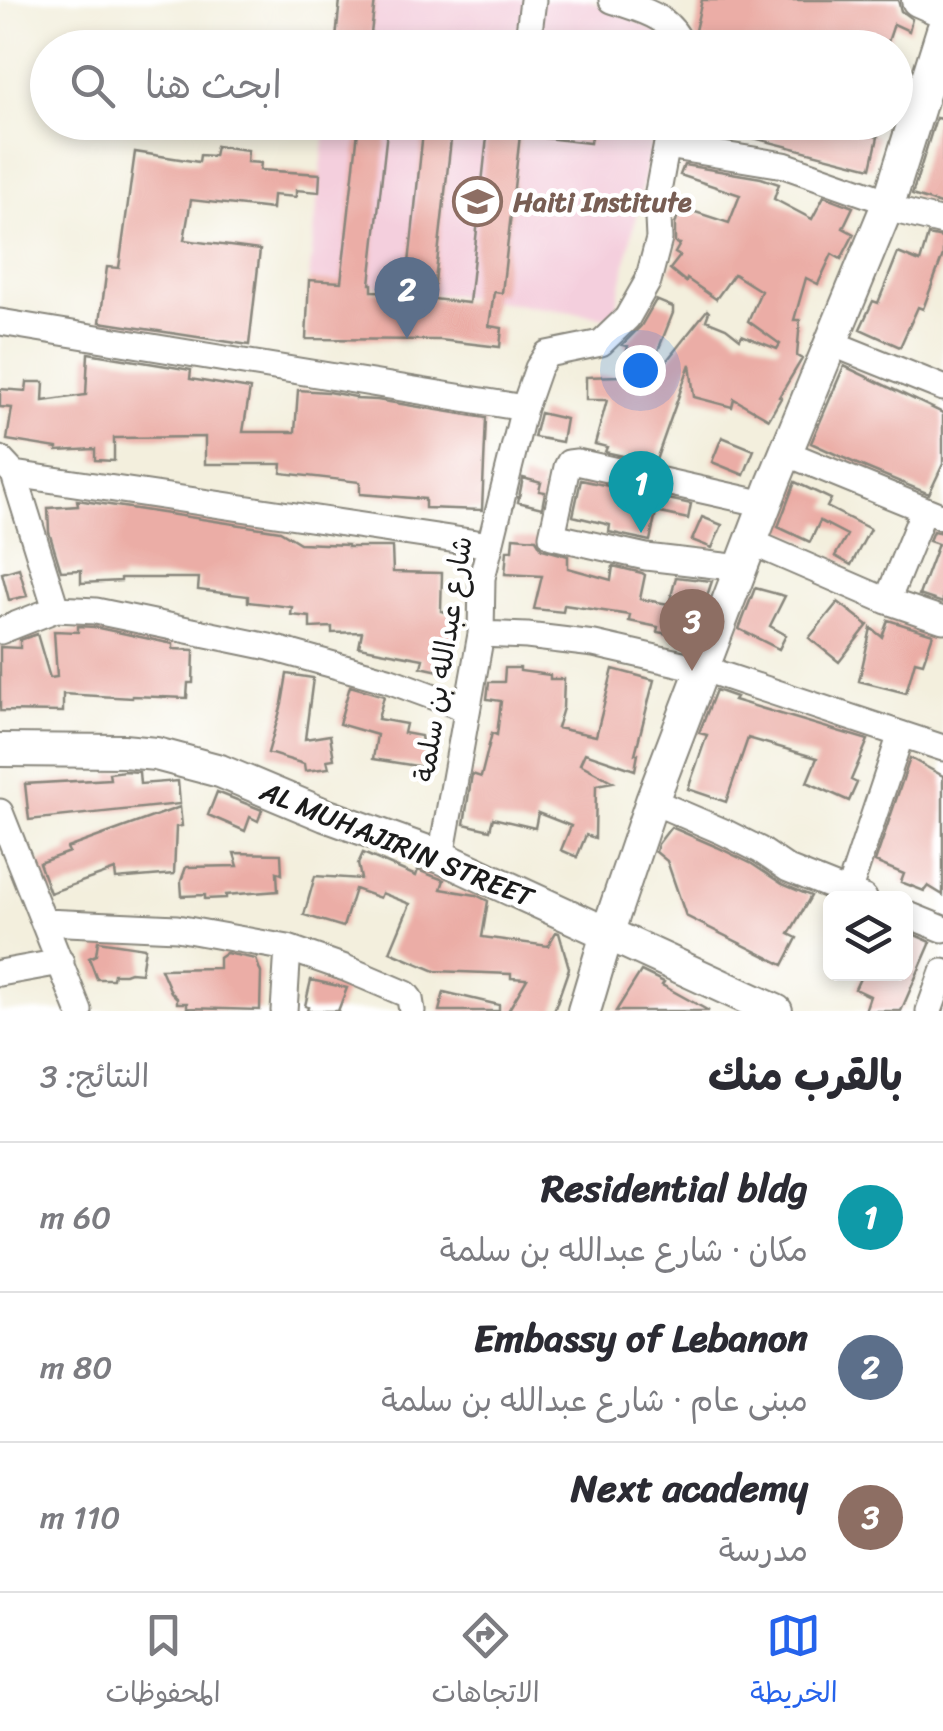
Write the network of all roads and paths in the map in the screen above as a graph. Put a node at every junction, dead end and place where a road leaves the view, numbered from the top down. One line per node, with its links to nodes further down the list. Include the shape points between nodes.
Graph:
1 (534, 0): 5 (street)
2 (612, 0): 6 (street, via 654,14)
3 (918, 0): 4 (main road)
4 (943, 12)
5 (530, 30)
6 (673, 30)
7 (943, 30): 8 (main road)
8 (913, 124)
9 (668, 140): 18 (street, شارع عبدالله بن سلمة, via 648,282 627,318 601,343 542,359)
10 (691, 140): 12 (street, via 784,165)
11 (908, 140): 12 (main road)
12 (887, 205): 13 (street); 16 (main road)
13 (943, 222)
14 (1, 322): 15 (street); 18 (street)
15 (0, 336)
16 (831, 343): 17 (street); 19 (main road)
17 (943, 388)
18 (524, 408): 23 (street, شارع عبدالله بن سلمة)
19 (786, 453): 21 (main road); 22 (street)
20 (7, 467): 23 (street); 26 (street)
21 (765, 504): 24 (main road); 24 (street, via 576,462 567,467 552,536 646,557)
22 (934, 514): 25 (street)
23 (490, 545): 29 (street, شارع عبدالله بن سلمة)
24 (746, 555): 25 (street); 30 (main road)
25 (887, 601): 27 (street)
26 (56, 608): 28 (street); 31 (street, via 269,647)
27 (943, 620)
28 (0, 631)
29 (480, 634): 30 (street, via 594,644); 31 (street, شارع عبدالله بن سلمة)
30 (704, 669): 32 (street); 35 (main road)
31 (467, 709): 37 (street, شارع عبدالله بن سلمة)
32 (901, 734): 33 (street); 39 (street)
33 (943, 748)
34 (0, 750): 37 (main road, AL MUHAJIRIN STREET, via 156,754 220,771)
35 (652, 801): 38 (street); 43 (main road)
36 (0, 812): 41 (street)
37 (441, 856): 43 (main road, AL MUHAJIRIN STREET)
38 (844, 891)
39 (857, 891)
40 (913, 917): 42 (street)
41 (45, 922): 44 (street, via 200,931); 45 (street)
42 (943, 929)
43 (607, 934): 51 (main road); 52 (main road, AL MUHAJIRIN STREET)
44 (288, 948): 49 (street); 50 (street, via 406,994)
45 (60, 962): 47 (street); 48 (street)
46 (943, 972): 53 (street)
47 (0, 973)
48 (79, 1011)
49 (284, 1011)
50 (412, 1011)
51 (584, 1011)
52 (776, 1011)
53 (929, 1011)

